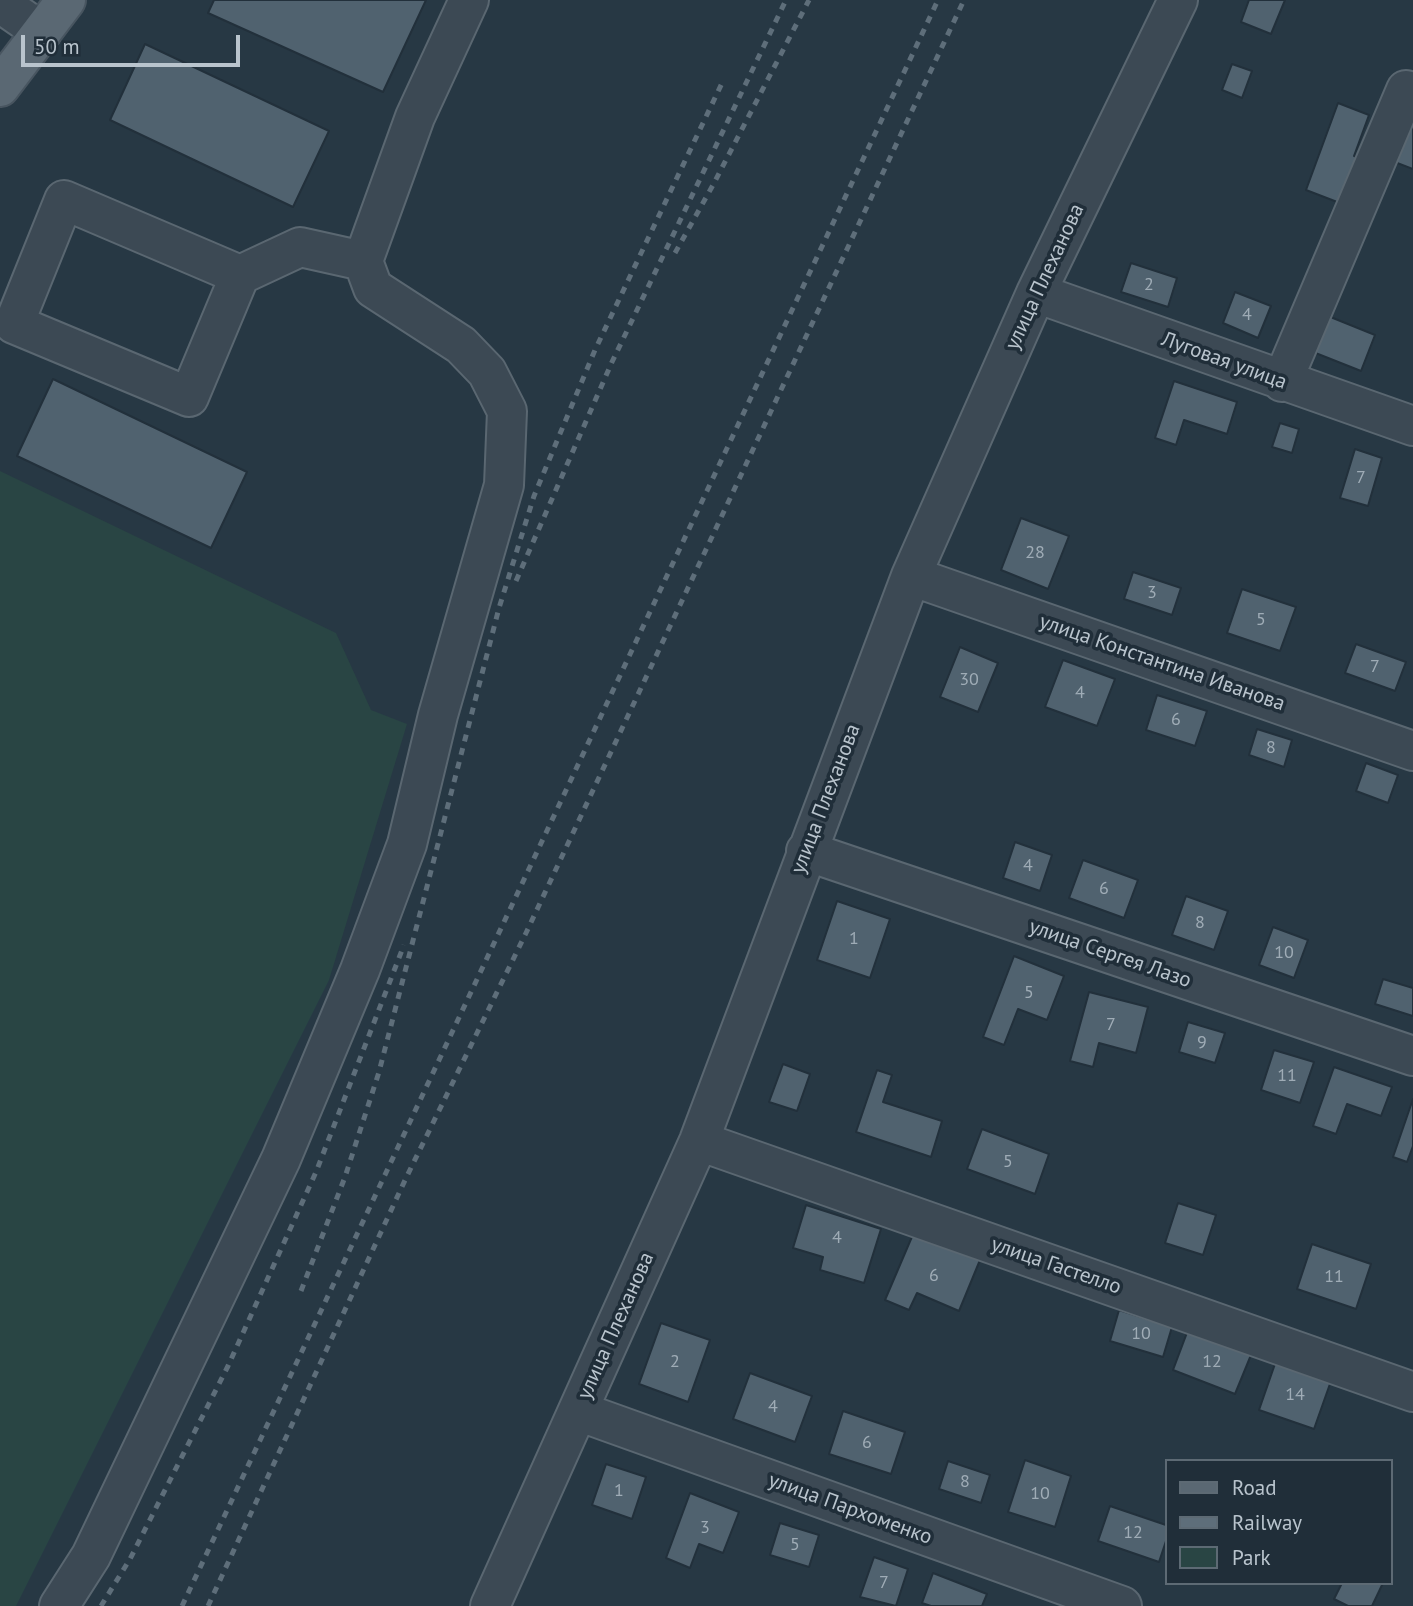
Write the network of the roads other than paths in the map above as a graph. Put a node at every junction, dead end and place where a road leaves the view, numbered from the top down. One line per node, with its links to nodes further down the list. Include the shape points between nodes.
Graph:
1 (66, 0): 5 (main road)
2 (469, 0): 8 (street, via 415,117)
3 (1178, 0): 10 (street, улица Плеханова)
4 (0, 3): 5 (street)
5 (42, 32): 6 (main road)
6 (0, 87)
7 (1413, 92): 11 (street, via 1406,90)
8 (363, 261): 9 (street, via 300,247); 20 (street, via 373,288 461,345 487,372 507,411 504,485 438,715 407,844 360,971 281,1159 91,1556)
9 (240, 275): 9 (street, via 189,397 14,324 64,201)
10 (1036, 293): 11 (street, Луговая улица); 13 (street, улица Плеханова)
11 (1282, 382): 12 (street, Луговая улица)
12 (1413, 426)
13 (911, 576): 14 (street, улица Константина Иванова); 15 (street, улица Плеханова)
14 (1413, 751)
15 (806, 851): 16 (street, улица Сергея Лазо); 17 (street, улица Плеханова)
16 (1413, 1056)
17 (699, 1141): 18 (street, улица Гастелло); 19 (street, улица Плеханова)
18 (1413, 1392)
19 (578, 1411): 21 (street, улица Плеханова); 22 (street, улица Пархоменко)
20 (59, 1606)
21 (490, 1606)
22 (1122, 1606)

